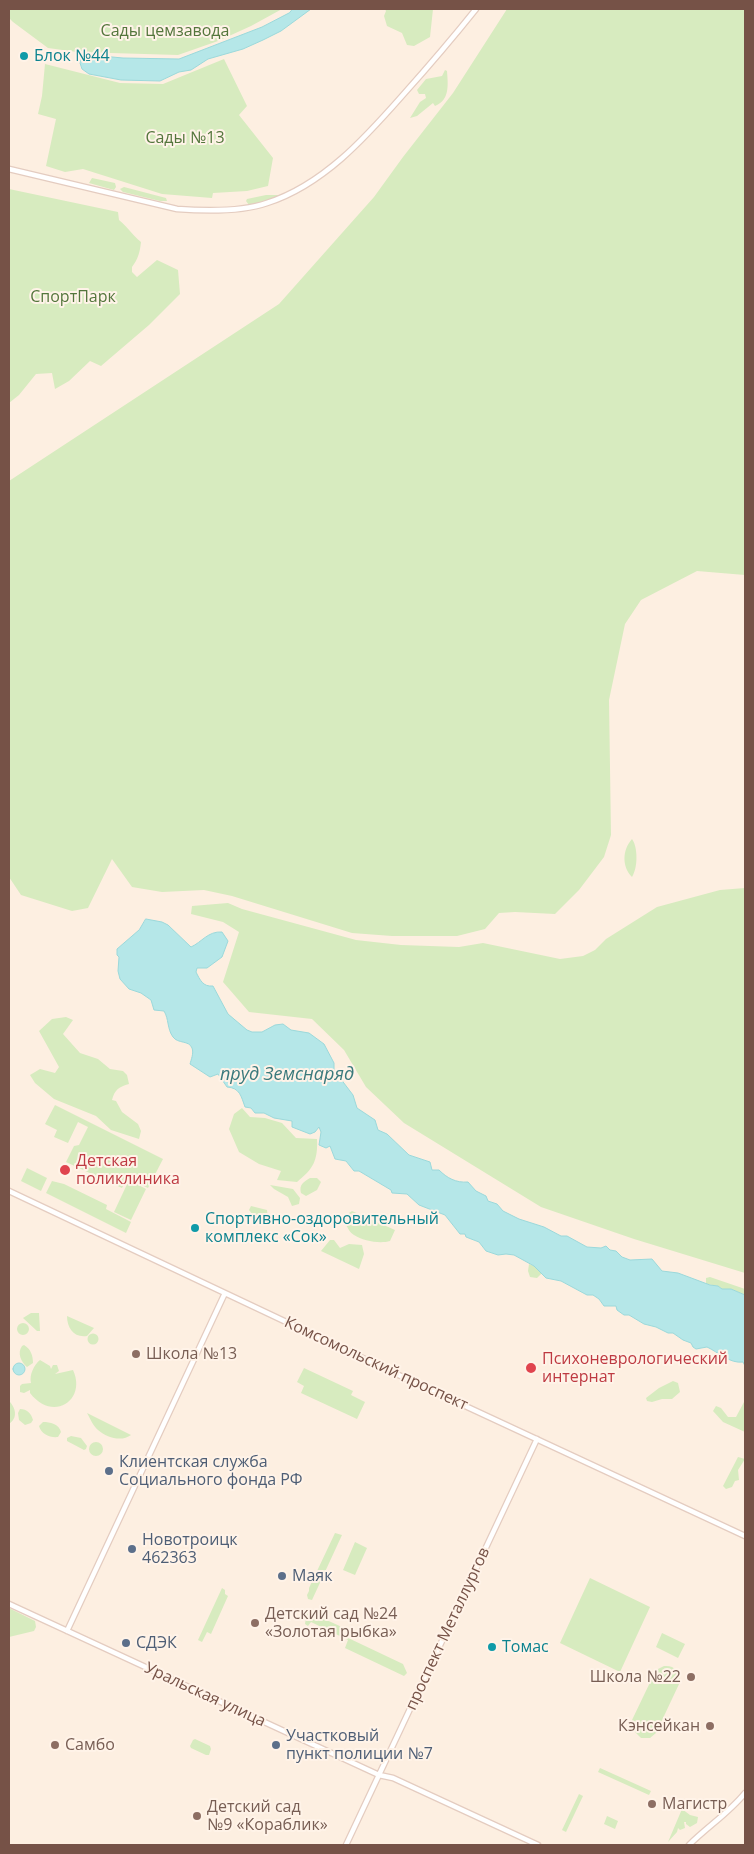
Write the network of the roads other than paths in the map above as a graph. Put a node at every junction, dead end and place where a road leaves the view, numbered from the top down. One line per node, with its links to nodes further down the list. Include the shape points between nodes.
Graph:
1 (476, 9): 2 (street, via 387,113 338,161 309,184 268,203 223,210 177,209)
2 (9, 169)
3 (9, 1191): 4 (street, Комсомольский проспект)
4 (225, 1293): 5 (street, Комсомольский проспект); 8 (street)
5 (536, 1439): 6 (street, Комсомольский проспект); 9 (street, проспект Металлургов)
6 (745, 1536)
7 (9, 1604): 8 (street, Уральская улица)
8 (67, 1631): 9 (street, Уральская улица)
9 (379, 1775): 11 (street, проспект Металлургов); 12 (street, Уральская улица, via 393,1778)
10 (745, 1793): 13 (street)
11 (346, 1845)
12 (538, 1845)
13 (690, 1845)

